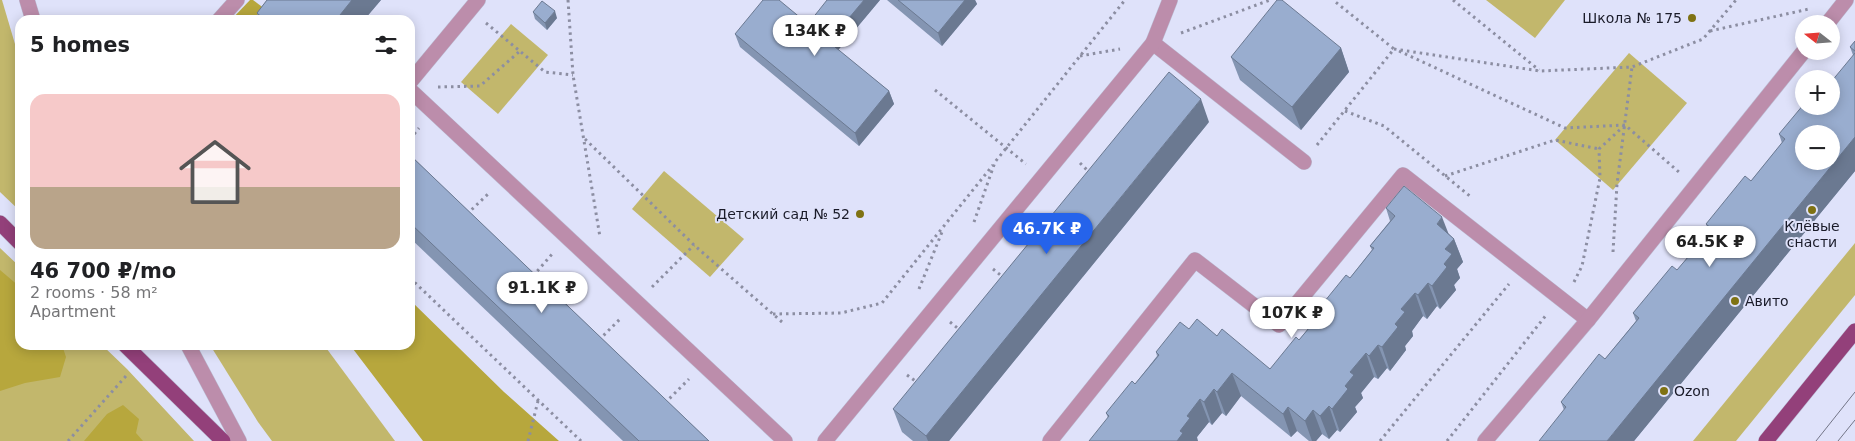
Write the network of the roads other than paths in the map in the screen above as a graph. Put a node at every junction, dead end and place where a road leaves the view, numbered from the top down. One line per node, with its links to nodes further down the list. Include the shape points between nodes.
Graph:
1 (27, 0): 6 (street)
2 (237, 0): 7 (street)
3 (1170, 0): 9 (street)
4 (1845, 1): 8 (street)
5 (474, 5): 11 (street)
6 (32, 15)
7 (224, 15)
8 (1834, 15)
9 (1153, 43): 13 (street); 23 (street)
10 (1797, 60): 16 (street)
11 (415, 76)
12 (415, 95): 22 (street)
13 (1304, 162)
14 (0, 224): 15 (main road)
15 (15, 238)
16 (1588, 320): 24 (street, via 1403,175 1279,325 1195,260); 25 (street)
17 (1855, 331): 26 (main road)
18 (130, 350): 20 (main road)
19 (191, 350): 21 (street)
20 (223, 441)
21 (239, 441)
22 (785, 441)
23 (825, 441)
24 (1050, 441)
25 (1485, 441)
26 (1766, 441)

